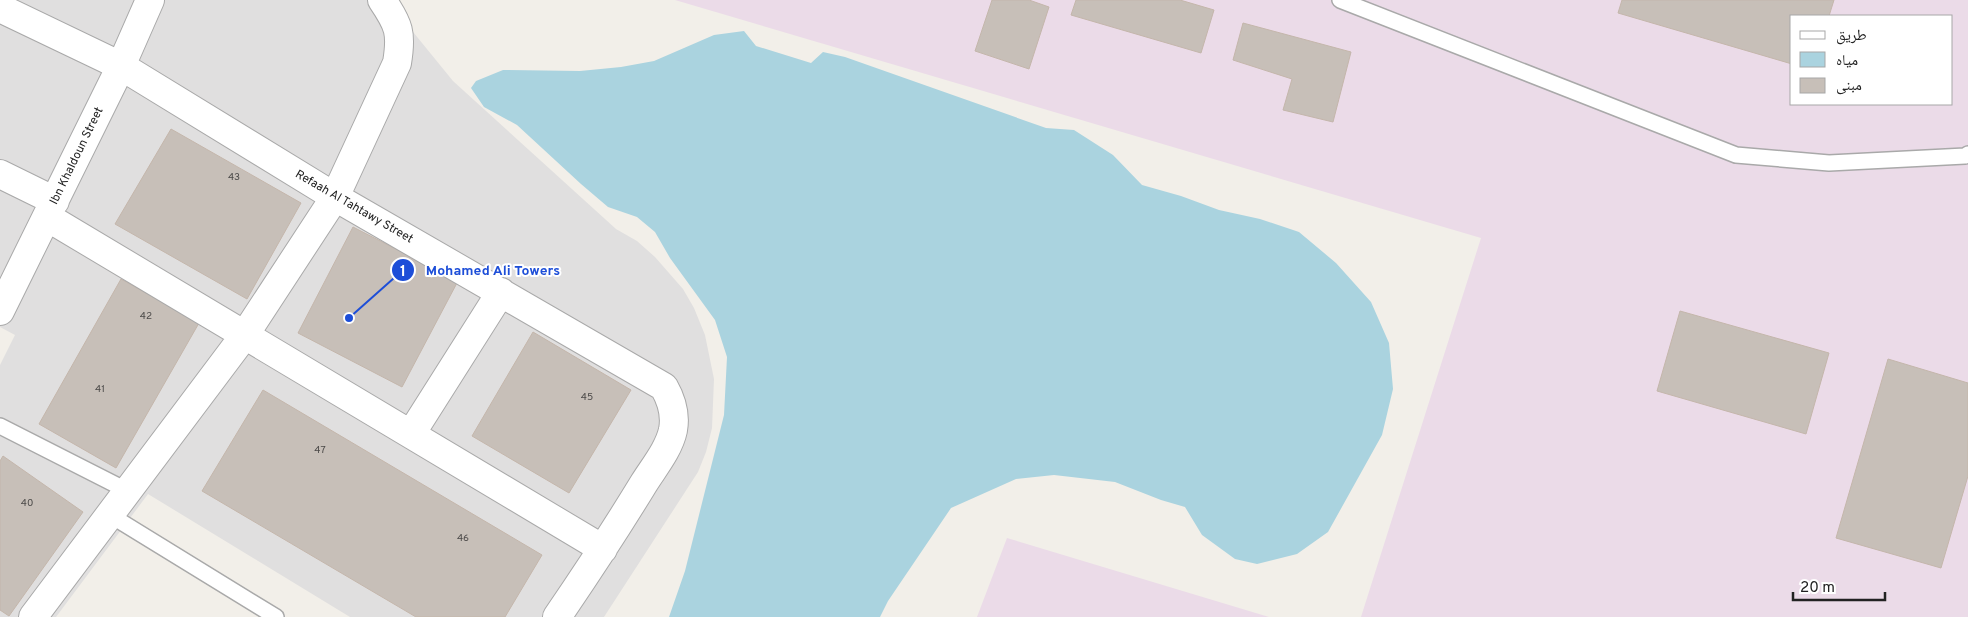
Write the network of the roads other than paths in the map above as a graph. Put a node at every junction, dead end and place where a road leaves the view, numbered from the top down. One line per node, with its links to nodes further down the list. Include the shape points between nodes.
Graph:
1 (150, 0): 5 (street, Ibn Khaldoun Street)
2 (382, 0): 8 (street, via 396,21 401,42 397,63)
3 (1340, 0): 6 (lane, via 1736,155 1829,163)
4 (0, 8): 5 (street, Refaah Al Tahtawy Street)
5 (121, 66): 8 (street, Refaah Al Tahtawy Street); 9 (street, Ibn Khaldoun Street)
6 (1968, 154)
7 (0, 174): 9 (street)
8 (336, 197): 10 (street, Refaah Al Tahtawy Street); 12 (street)
9 (51, 209): 11 (street, Ibn Khaldoun Street); 12 (street)
10 (501, 292): 14 (street); 17 (street, Refaah Al Tahtawy Street, via 664,387 672,401 675,416 673,432 665,450)
11 (0, 311)
12 (244, 336): 14 (street); 15 (street)
13 (0, 426): 15 (lane)
14 (411, 434): 17 (street)
15 (128, 491): 16 (street)
16 (110, 515): 18 (street); 19 (lane)
17 (603, 549): 20 (street)
18 (33, 617)
19 (276, 617)
20 (557, 617)

